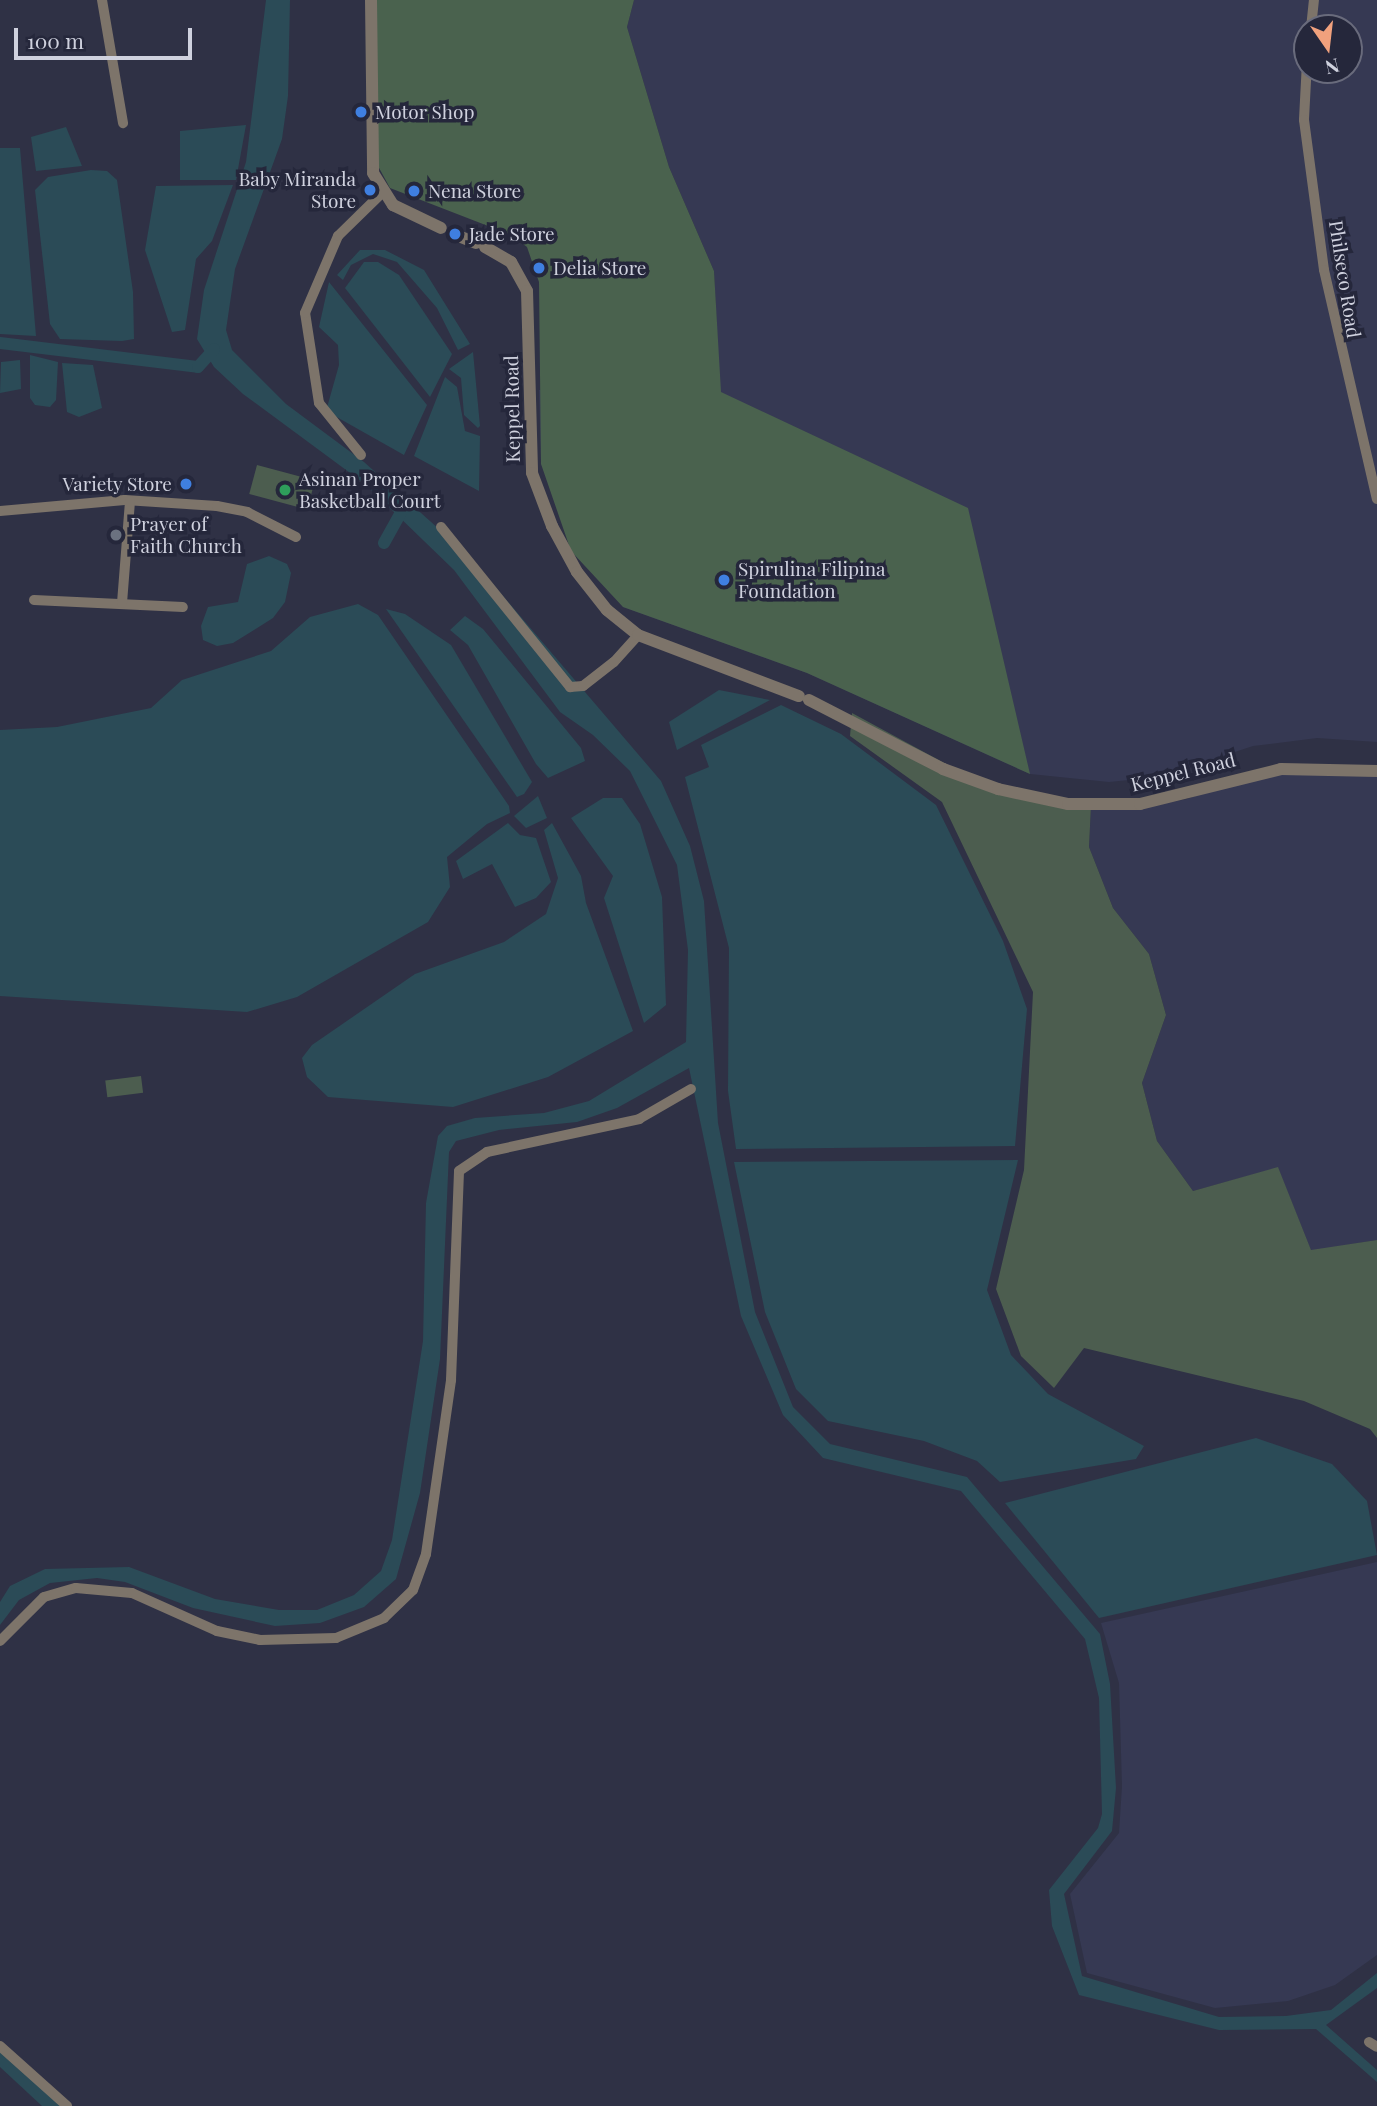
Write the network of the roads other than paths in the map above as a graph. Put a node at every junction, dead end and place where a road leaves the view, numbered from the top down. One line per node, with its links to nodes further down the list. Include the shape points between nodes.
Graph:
1 (102, 0): 4 (street)
2 (371, 0): 5 (street, via 372,167)
3 (1306, 84): 7 (street, Philseco Road, via 1304,120 1324,270)
4 (123, 123)
5 (382, 193): 6 (street, via 338,236 305,313 319,403); 15 (street, Keppel Road, via 397,208 511,262 529,300 528,440 544,508 589,589)
6 (361, 455)
7 (1377, 499)
8 (130, 500): 9 (street); 11 (street, via 233,508); 13 (street)
9 (0, 510)
10 (441, 527): 15 (street, via 570,687 583,686)
11 (296, 537)
12 (34, 600): 13 (street)
13 (122, 603): 14 (street)
14 (183, 607)
15 (638, 635): 16 (street, Keppel Road, via 804,698 943,769 998,789 1068,804 1140,804 1281,769)
16 (1377, 771)
17 (691, 1089): 18 (street, via 631,1122 487,1152 459,1171 451,1380 426,1554 413,1590 384,1618 336,1638 260,1640 217,1631 131,1593 76,1588 44,1597)
18 (0, 1641)
19 (0, 2046): 20 (street)
20 (66, 2106)

